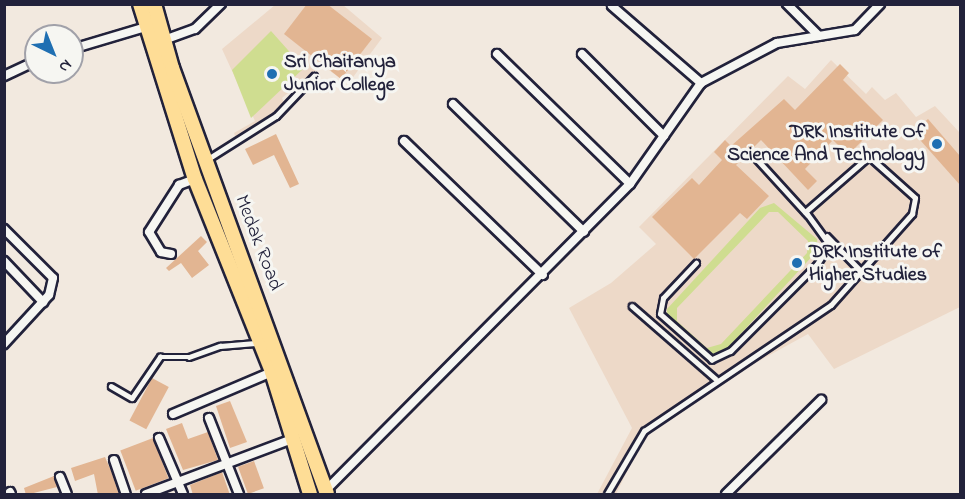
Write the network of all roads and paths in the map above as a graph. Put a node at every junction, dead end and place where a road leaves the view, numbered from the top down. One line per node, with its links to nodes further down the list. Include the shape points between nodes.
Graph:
1 (140, 4): 7 (main road, Medak Road)
2 (154, 4): 9 (main road, Medak Road)
3 (221, 4): 9 (street, via 195,29)
4 (788, 4): 8 (street)
5 (880, 4): 8 (street, via 855,30)
6 (612, 6): 16 (street)
7 (146, 27): 10 (street); 22 (main road, Medak Road)
8 (819, 36): 16 (street, via 777,43)
9 (164, 40): 21 (main road, Medak Road)
10 (84, 45)
11 (497, 54): 23 (street)
12 (582, 54): 18 (street)
13 (24, 67): 14 (street)
14 (4, 76)
15 (314, 76): 21 (lane, via 262,127)
16 (701, 82): 18 (street)
17 (453, 104): 26 (street)
18 (664, 136): 23 (street)
19 (404, 141): 32 (street)
20 (754, 156): 24 (lane)
21 (206, 160): 49 (main road, Medak Road)
22 (195, 179): 28 (street, via 179,185 149,232 161,252); 35 (main road, Medak Road)
23 (630, 184): 26 (street)
24 (807, 214): 27 (lane); 31 (lane, via 869,157 908,191 916,207)
25 (4, 229): 33 (street, via 53,278)
26 (584, 232): 32 (street)
27 (825, 234): 30 (lane, via 830,245 817,265 731,351 712,360 699,354 660,314 663,298); 31 (lane)
28 (171, 254)
29 (4, 261): 33 (street)
30 (696, 263)
31 (863, 273): 38 (lane, via 831,305)
32 (543, 275): 49 (street)
33 (43, 302): 36 (street)
34 (632, 306): 38 (lane)
35 (261, 343): 37 (main road, Medak Road); 39 (lane, via 220,346 189,357 160,357 132,398)
36 (4, 344)
37 (272, 372): 41 (street); 43 (main road, Medak Road)
38 (716, 379): 56 (lane, via 645,431)
39 (111, 387)
40 (821, 400): 57 (street)
41 (173, 414)
42 (208, 418): 46 (street)
43 (295, 437): 46 (street); 55 (main road, Medak Road)
44 (159, 438): 48 (street)
45 (114, 460): 51 (street)
46 (227, 464): 48 (street); 54 (street)
47 (60, 477): 50 (street)
48 (178, 483): 52 (street); 53 (street)
49 (326, 492)
50 (67, 495)
51 (126, 495)
52 (146, 495)
53 (183, 495)
54 (239, 495)
55 (310, 495)
56 (607, 495)
57 (726, 495)

